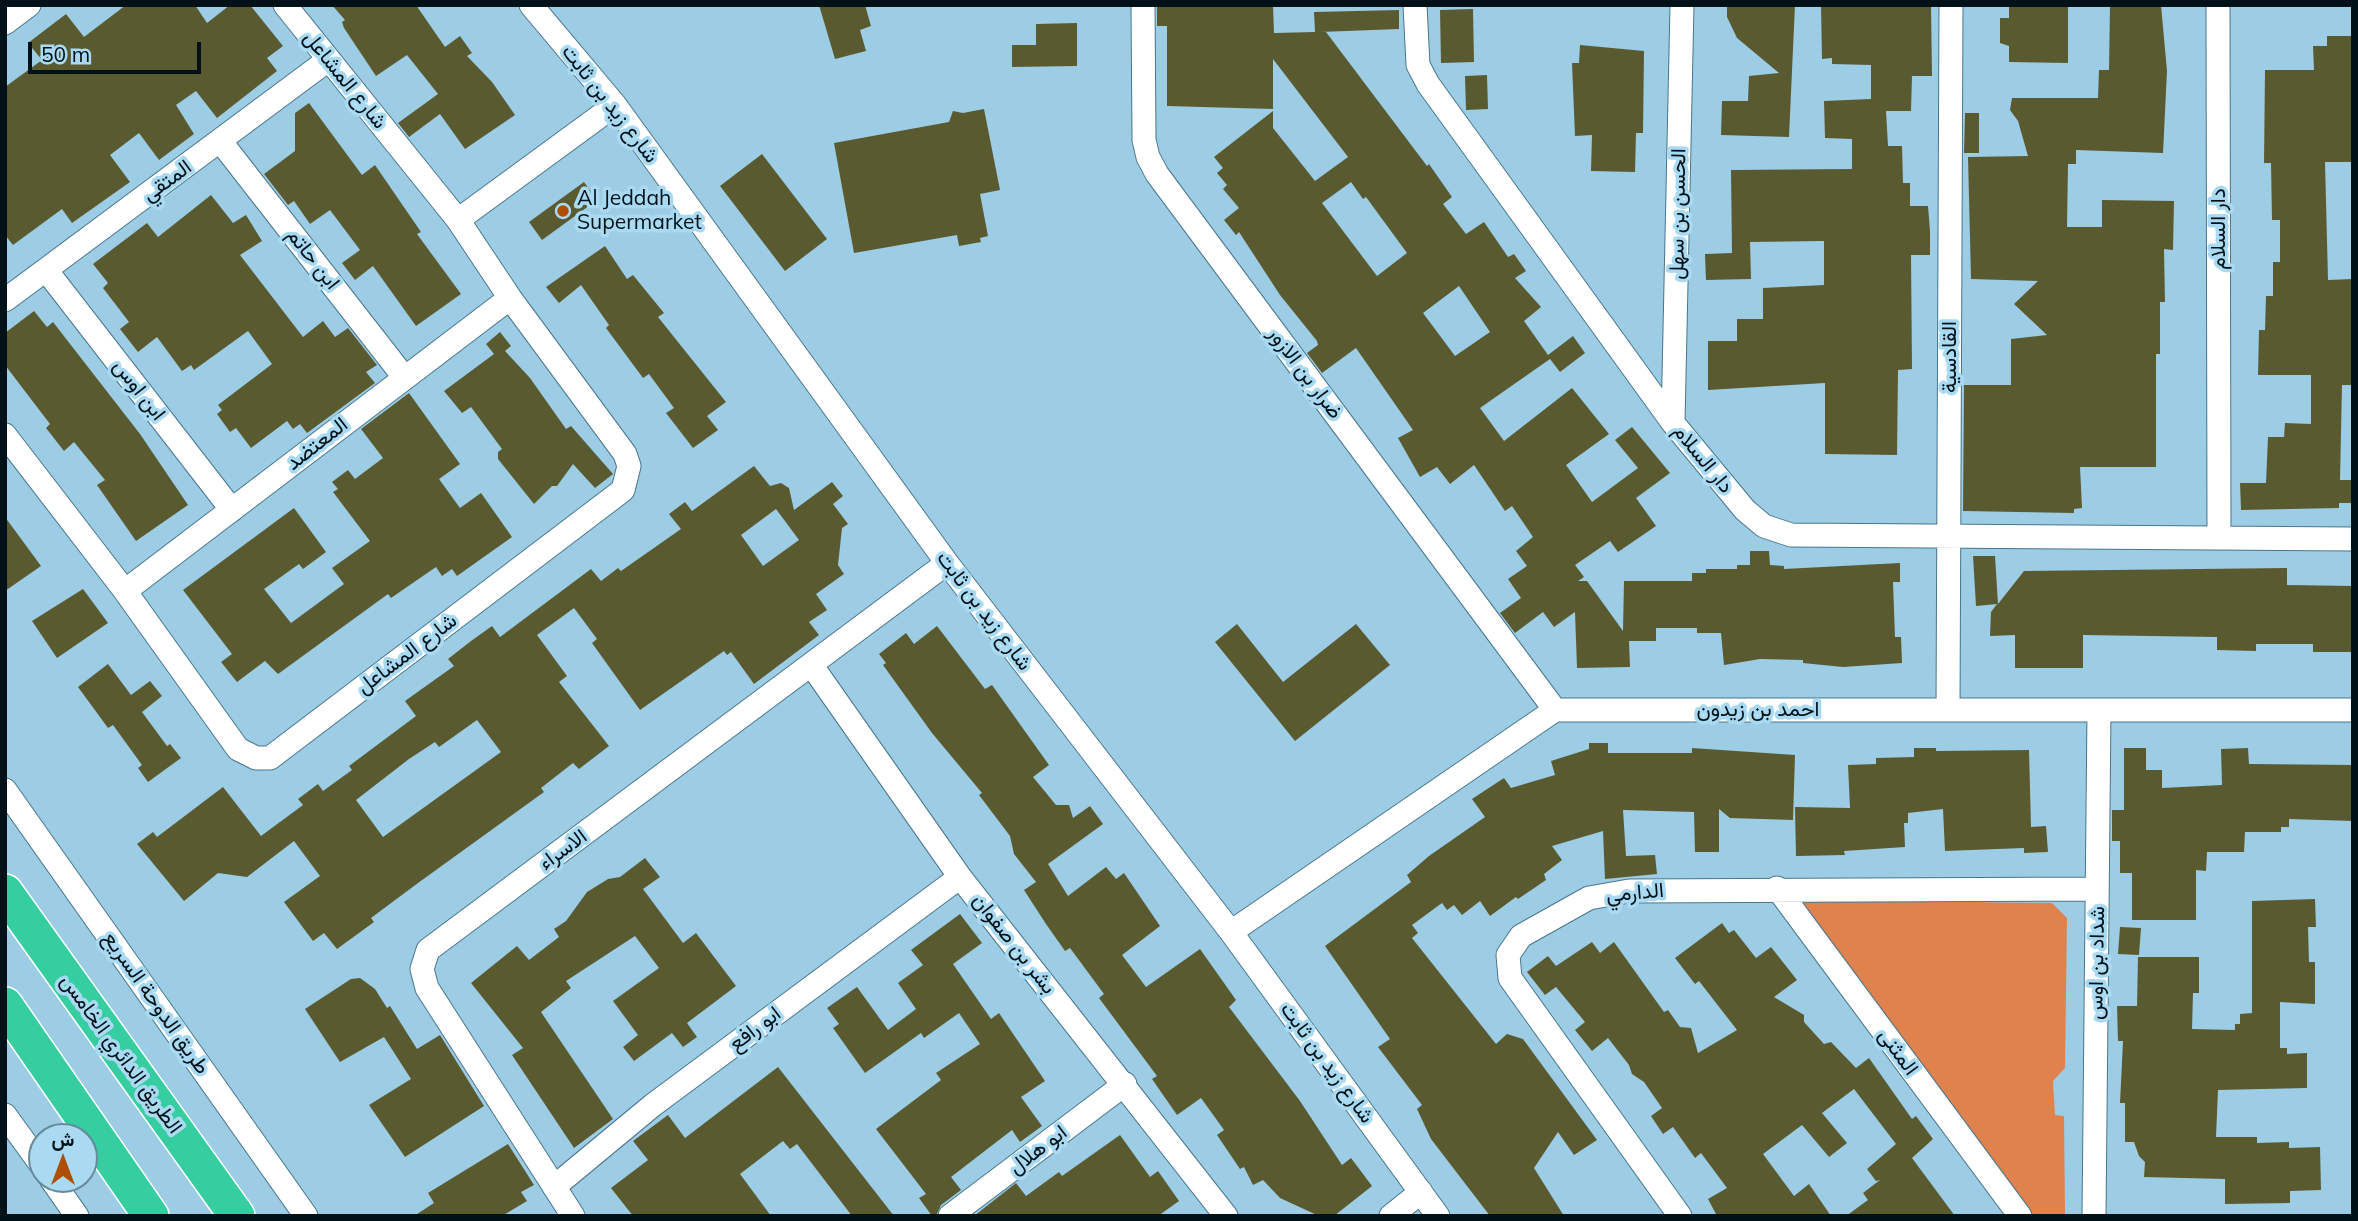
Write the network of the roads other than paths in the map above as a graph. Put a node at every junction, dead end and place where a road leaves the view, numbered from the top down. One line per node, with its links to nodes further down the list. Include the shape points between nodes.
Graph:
1 (29, 5): 9 (street)
2 (285, 5): 10 (street, شارع المشاعل)
3 (531, 5): 11 (street, شارع زيد بن ثابت)
4 (1143, 5): 27 (street, ضرار بن الازور, via 1144,140 1157,174)
5 (1415, 5): 18 (street, دار السلام, via 1418,65 1428,84)
6 (1682, 5): 18 (street, الحسن بن سهل)
7 (1951, 5): 21 (street, القادسية)
8 (2218, 5): 22 (street, دار السلام)
9 (5, 23)
10 (328, 60): 12 (street, المتقي); 13 (street, شارع المشاعل)
11 (615, 105): 13 (street); 24 (street, شارع زيد بن ثابت)
12 (221, 142): 14 (street, المتقي); 17 (street, ابن حاتم)
13 (458, 220): 15 (street, شارع المشاعل)
14 (46, 270): 16 (street, المتقي); 20 (street, ابن اوس)
15 (510, 298): 17 (street, المعتضد); 25 (street, شارع المشاعل, via 625,454 628,479 612,499 270,758 238,749)
16 (5, 300)
17 (404, 377): 20 (street, المعتضد)
18 (1674, 423): 21 (street, دار السلام, via 1745,510 1764,526 1791,535)
19 (5, 435): 25 (street, شارع المشاعل)
20 (232, 510): 25 (street, المعتضد)
21 (1949, 536): 22 (street, دار السلام); 28 (street, القادسية)
22 (2219, 538): 23 (street, دار السلام)
23 (2353, 539)
24 (947, 563): 26 (street, الاسراء); 36 (street, شارع زيد بن ثابت)
25 (125, 591)
26 (811, 666): 32 (street, بشر بن صفوان); 43 (street, الاسراء, via 428,950 423,979 427,988)
27 (1555, 710): 28 (street, احمد بن زيدون); 36 (street)
28 (1948, 710): 29 (street, احمد بن زيدون)
29 (2099, 710): 30 (street, احمد بن زيدون); 34 (street, شداد بن اوس)
30 (2353, 710)
31 (5, 790): 49 (street, طريق الدوحة السريع)
32 (960, 877): 40 (street, بشر بن صفوان); 43 (street, ابو رافع, via 653,1105)
33 (1777, 888): 34 (street, الدارمي); 55 (street, الدارمي, via 1629,891 1589,898 1521,936 1508,955 1507,967 1516,988); 56 (street, المثنى)
34 (2097, 888): 57 (street, شداد بن اوس)
35 (5, 892): 48 (highway, الطريق الدائري الخامس)
36 (1231, 932): 44 (street, شارع زيد بن ثابت)
37 (5, 1005): 39 (highway)
38 (5, 1033): 39 (highway)
39 (38, 1052): 47 (highway)
40 (1125, 1084): 51 (street, ابو هلال); 52 (street, بشر بن صفوان)
41 (5, 1115): 42 (street)
42 (28, 1147)
43 (554, 1187): 50 (street, الاسراء)
44 (1421, 1192): 53 (street); 54 (street, شارع زيد بن ثابت)
45 (61, 1193): 46 (street)
46 (78, 1216)
47 (151, 1216)
48 (237, 1216)
49 (306, 1216)
50 (573, 1216)
51 (950, 1216)
52 (1226, 1216)
53 (1391, 1216)
54 (1438, 1216)
55 (1679, 1216)
56 (2020, 1216)
57 (2094, 1216)

